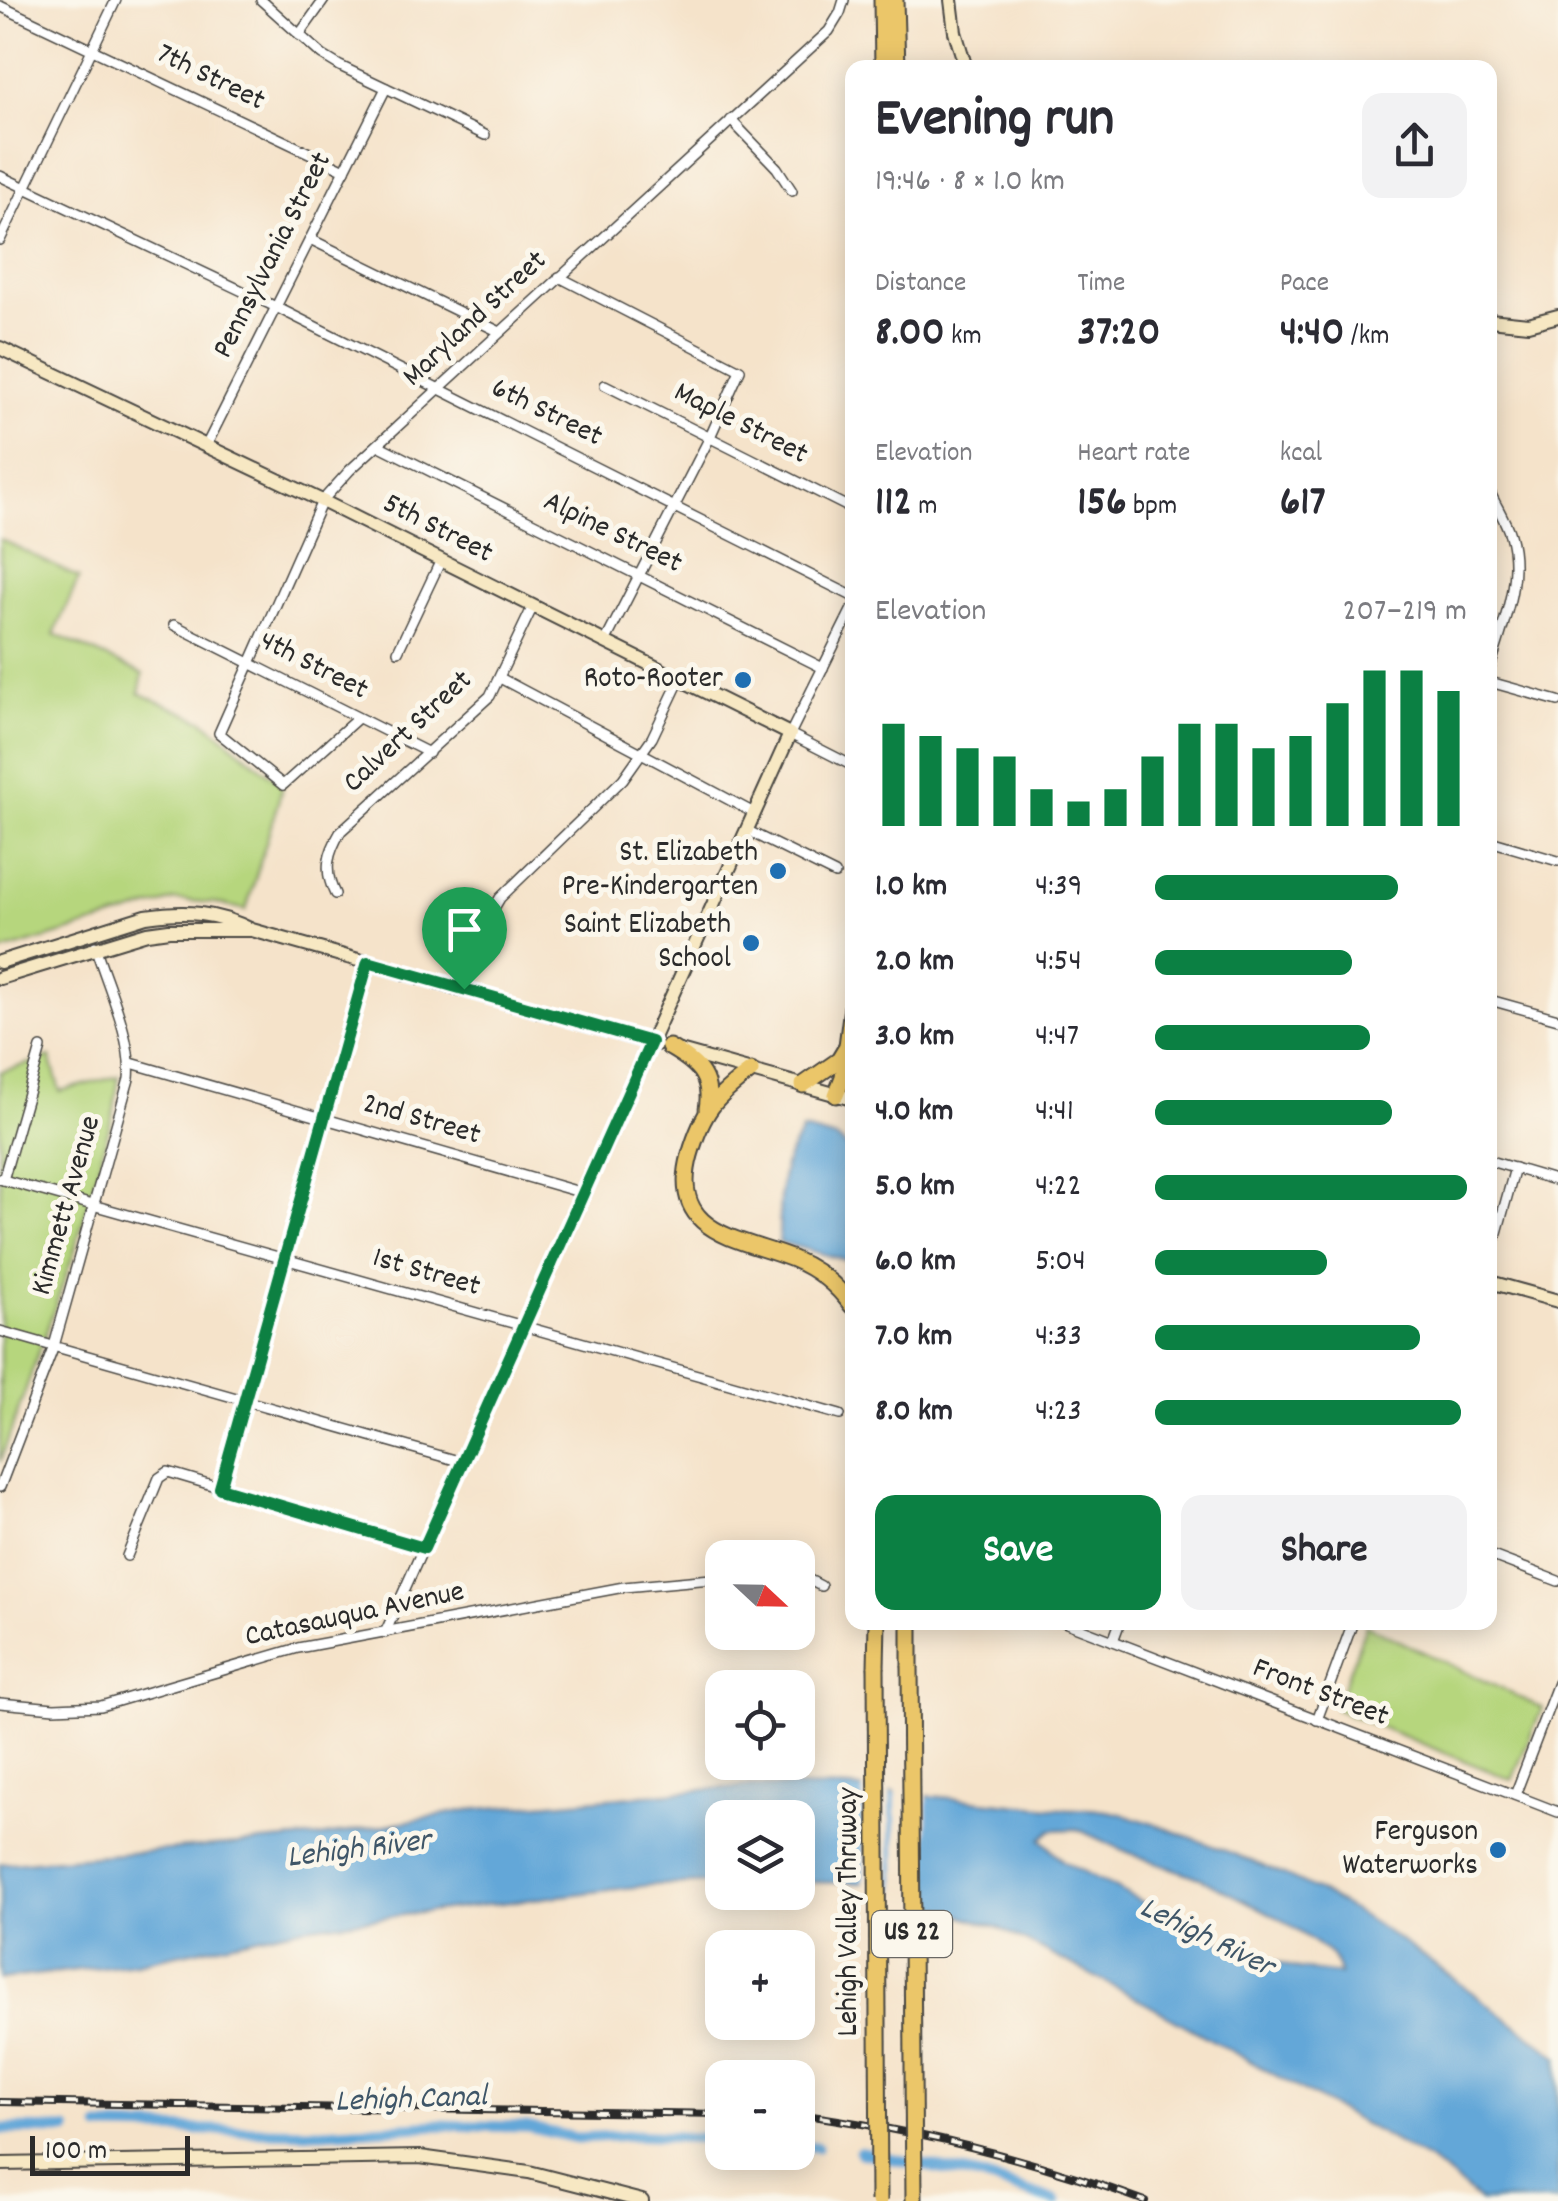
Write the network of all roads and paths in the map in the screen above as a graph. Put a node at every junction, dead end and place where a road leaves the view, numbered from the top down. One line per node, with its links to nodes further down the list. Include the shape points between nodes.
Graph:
1 (116, 0): 10 (street)
2 (261, 0): 9 (street)
3 (324, 0): 9 (street)
4 (844, 0): 15 (street, Maryland Street, via 828,31)
5 (882, 0): 11 (highway)
6 (896, 0): 12 (highway)
7 (951, 0): 13 (street)
8 (0, 6): 10 (street, 7th Street)
9 (300, 35): 14 (street, via 340,66)
10 (92, 50): 17 (street, 7th Street); 19 (street)
11 (884, 60)
12 (897, 60)
13 (964, 60)
14 (386, 88): 16 (street); 17 (street, Pennsylvania Street)
15 (730, 120): 20 (street); 23 (street, Maryland Street)
16 (485, 135)
17 (345, 170): 21 (street, Pennsylvania Street)
18 (0, 176): 19 (street, 6th Street)
19 (26, 188): 22 (street); 24 (street, 6th Street)
20 (792, 191)
21 (310, 238): 24 (street, Pennsylvania Street); 27 (street)
22 (0, 240)
23 (559, 277): 27 (street, Maryland Street); 31 (street, via 740,370)
24 (276, 307): 30 (street, 6th Street); 33 (street, Pennsylvania Street)
25 (1558, 316): 26 (street, via 1528,324)
26 (1497, 321)
27 (500, 332): 30 (street, Maryland Street)
28 (0, 348): 33 (street, 5th Street)
29 (605, 385): 31 (street, Maple Street)
30 (439, 389): 32 (street, Maryland Street); 35 (street, 6th Street)
31 (710, 438): 35 (street); 36 (street, Maple Street)
32 (378, 445): 34 (street, Maryland Street); 39 (street, Alpine Street)
33 (206, 446): 34 (street, 5th Street)
34 (322, 501): 38 (street, 5th Street); 47 (street, Maryland Street)
35 (674, 506): 39 (street); 40 (street, 6th Street)
36 (845, 506)
37 (1497, 506): 45 (street, via 1514,565)
38 (441, 560): 41 (street, 5th Street); 46 (street)
39 (638, 575): 44 (street); 48 (street, Alpine Street)
40 (845, 592)
41 (533, 606): 44 (street, 5th Street); 49 (street, Calvert Street)
42 (845, 623): 48 (street)
43 (174, 624): 47 (street, 4th Street)
44 (605, 642): 50 (street, 5th Street)
45 (1497, 643)
46 (398, 651)
47 (250, 663): 53 (street, 4th Street); 53 (street, Maryland Street, via 219,733 283,784)
48 (823, 668): 54 (street)
49 (500, 678): 55 (street, Calvert Street, via 490,696); 56 (street)
50 (680, 679): 54 (street, 5th Street); 56 (street)
51 (1497, 684): 52 (street)
52 (1558, 701)
53 (358, 718): 55 (street, 4th Street)
54 (790, 734): 57 (street, 5th Street); 58 (street)
55 (429, 753): 63 (street, Calvert Street, via 341,831 327,867)
56 (641, 755): 58 (street); 70 (street, via 604,800 500,898 483,926)
57 (845, 762)
58 (754, 813): 59 (street)
59 (746, 830): 62 (street); 73 (street)
60 (1497, 843): 61 (street)
61 (1558, 861)
62 (835, 874)
63 (335, 894)
64 (252, 930): 65 (street, via 226,917 189,912 146,916); 66 (street, via 170,930); 68 (street)
65 (92, 933): 66 (street, Kimmett Avenue); 67 (street)
66 (96, 949): 69 (street); 78 (street, Kimmett Avenue)
67 (0, 962)
68 (368, 962): 70 (street); 84 (street)
69 (0, 978)
70 (464, 989): 73 (street)
71 (1497, 1002): 72 (street)
72 (1558, 1019)
73 (651, 1042): 75 (street); 89 (street)
74 (41, 1048): 87 (street)
75 (668, 1048): 79 (street); 83 (highway, via 701,1069 709,1091)
76 (845, 1050): 80 (highway)
77 (845, 1061): 81 (highway)
78 (131, 1063): 84 (street, 2nd Street); 90 (street, Kimmett Avenue)
79 (751, 1071): 80 (street); 83 (highway)
80 (802, 1085): 81 (street)
81 (836, 1094): 82 (street)
82 (845, 1097)
83 (706, 1114): 94 (highway, via 687,1170 697,1214 726,1238 804,1264)
84 (324, 1119): 89 (street, 2nd Street); 92 (street)
85 (1497, 1163): 86 (street)
86 (1515, 1168): 88 (street); 91 (street)
87 (1, 1180): 90 (street, 1st Street)
88 (1558, 1181)
89 (583, 1193): 96 (street)
90 (95, 1206): 92 (street, 1st Street); 98 (street, Kimmett Avenue)
91 (1497, 1233)
92 (284, 1260): 96 (street, 1st Street); 99 (street)
93 (1497, 1284): 95 (street)
94 (845, 1298)
95 (1558, 1301)
96 (523, 1327): 100 (street, 1st Street); 101 (street)
97 (0, 1331): 98 (street)
98 (54, 1346): 99 (street); 102 (street, Kimmett Avenue)
99 (245, 1400): 101 (street); 103 (street)
100 (840, 1415)
101 (462, 1462): 104 (street)
102 (0, 1488)
103 (220, 1488): 104 (street); 105 (street, via 168,1472 159,1478)
104 (424, 1548): 116 (street)
105 (127, 1556)
106 (1497, 1558): 108 (street)
107 (705, 1580): 116 (street, Catasauqua Avenue, via 624,1587)
108 (1558, 1581)
109 (815, 1583): 110 (street)
110 (821, 1586)
111 (876, 1630): 125 (highway, Lehigh Valley Thruway / US 22, bridge)
112 (910, 1630): 126 (highway, Lehigh Valley Thruway / US 22, bridge)
113 (1084, 1630): 117 (street, Front Street)
114 (1117, 1630): 117 (street)
115 (1350, 1630): 120 (street)
116 (385, 1634): 119 (street, Catasauqua Avenue, via 298,1648 119,1702 73,1708)
117 (1113, 1642): 120 (street, Front Street)
118 (1558, 1683): 121 (street)
119 (0, 1702)
120 (1316, 1720): 121 (street, Front Street)
121 (1515, 1795): 122 (street, Front Street)
122 (1558, 1812)
123 (0, 2164): 124 (street, via 420,2157 530,2172)
124 (642, 2201)
125 (879, 2201)
126 (914, 2201)

